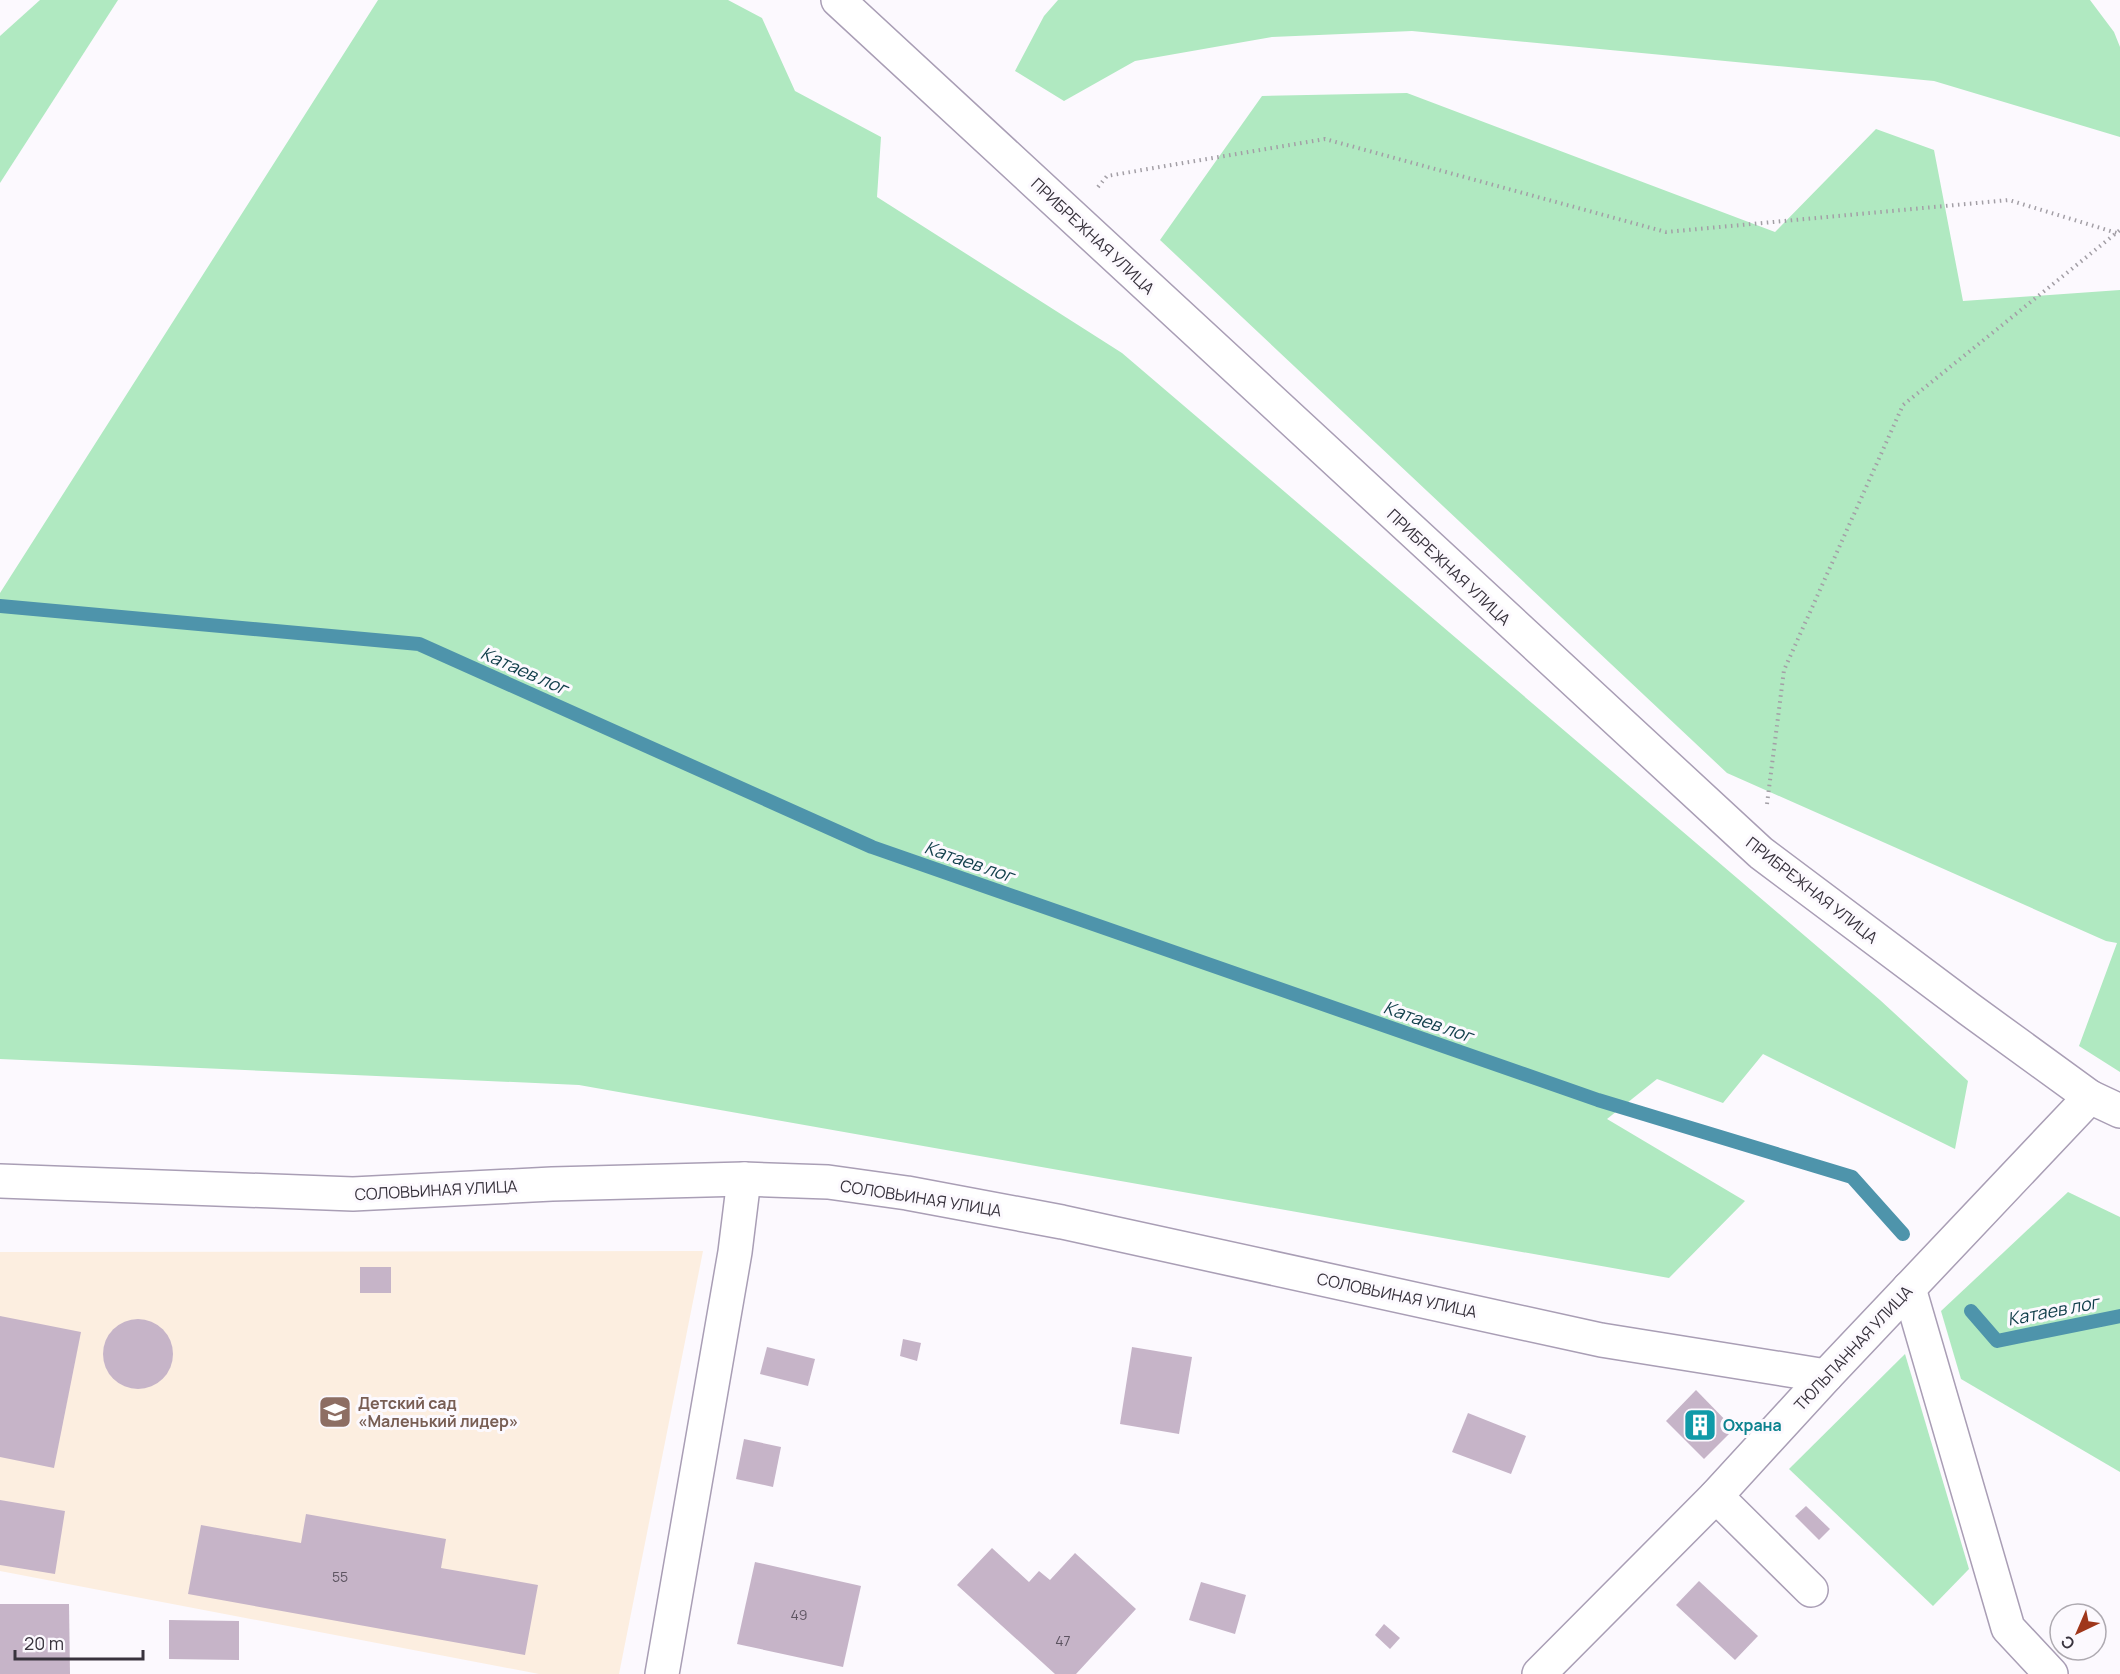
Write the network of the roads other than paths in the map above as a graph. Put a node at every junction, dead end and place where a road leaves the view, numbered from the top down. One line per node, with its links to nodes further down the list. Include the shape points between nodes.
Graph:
1 (838, 0): 2 (street, ПРИБРЕЖНАЯ УЛИЦА, via 1761,853)
2 (2090, 1097): 3 (street, ПРИБРЕЖНАЯ УЛИЦА); 6 (street, ТЮЛЬПАННАЯ УЛИЦА)
3 (2120, 1111)
4 (744, 1179): 5 (street, СОЛОВЬИНАЯ УЛИЦА, via 353,1194); 7 (street, СОЛОВЬИНАЯ УЛИЦА, via 828,1182 907,1193 1062,1222 1601,1340); 10 (street, via 735,1252)
5 (0, 1180)
6 (1909, 1288): 7 (street, ТЮЛЬПАННАЯ УЛИЦА); 12 (street, via 2008,1628)
7 (1826, 1376): 8 (street, ТЮЛЬПАННАЯ УЛИЦА)
8 (1716, 1496): 9 (street); 11 (street, ТЮЛЬПАННАЯ УЛИЦА)
9 (1811, 1590)
10 (662, 1674)
11 (1539, 1674)
12 (2051, 1674)

